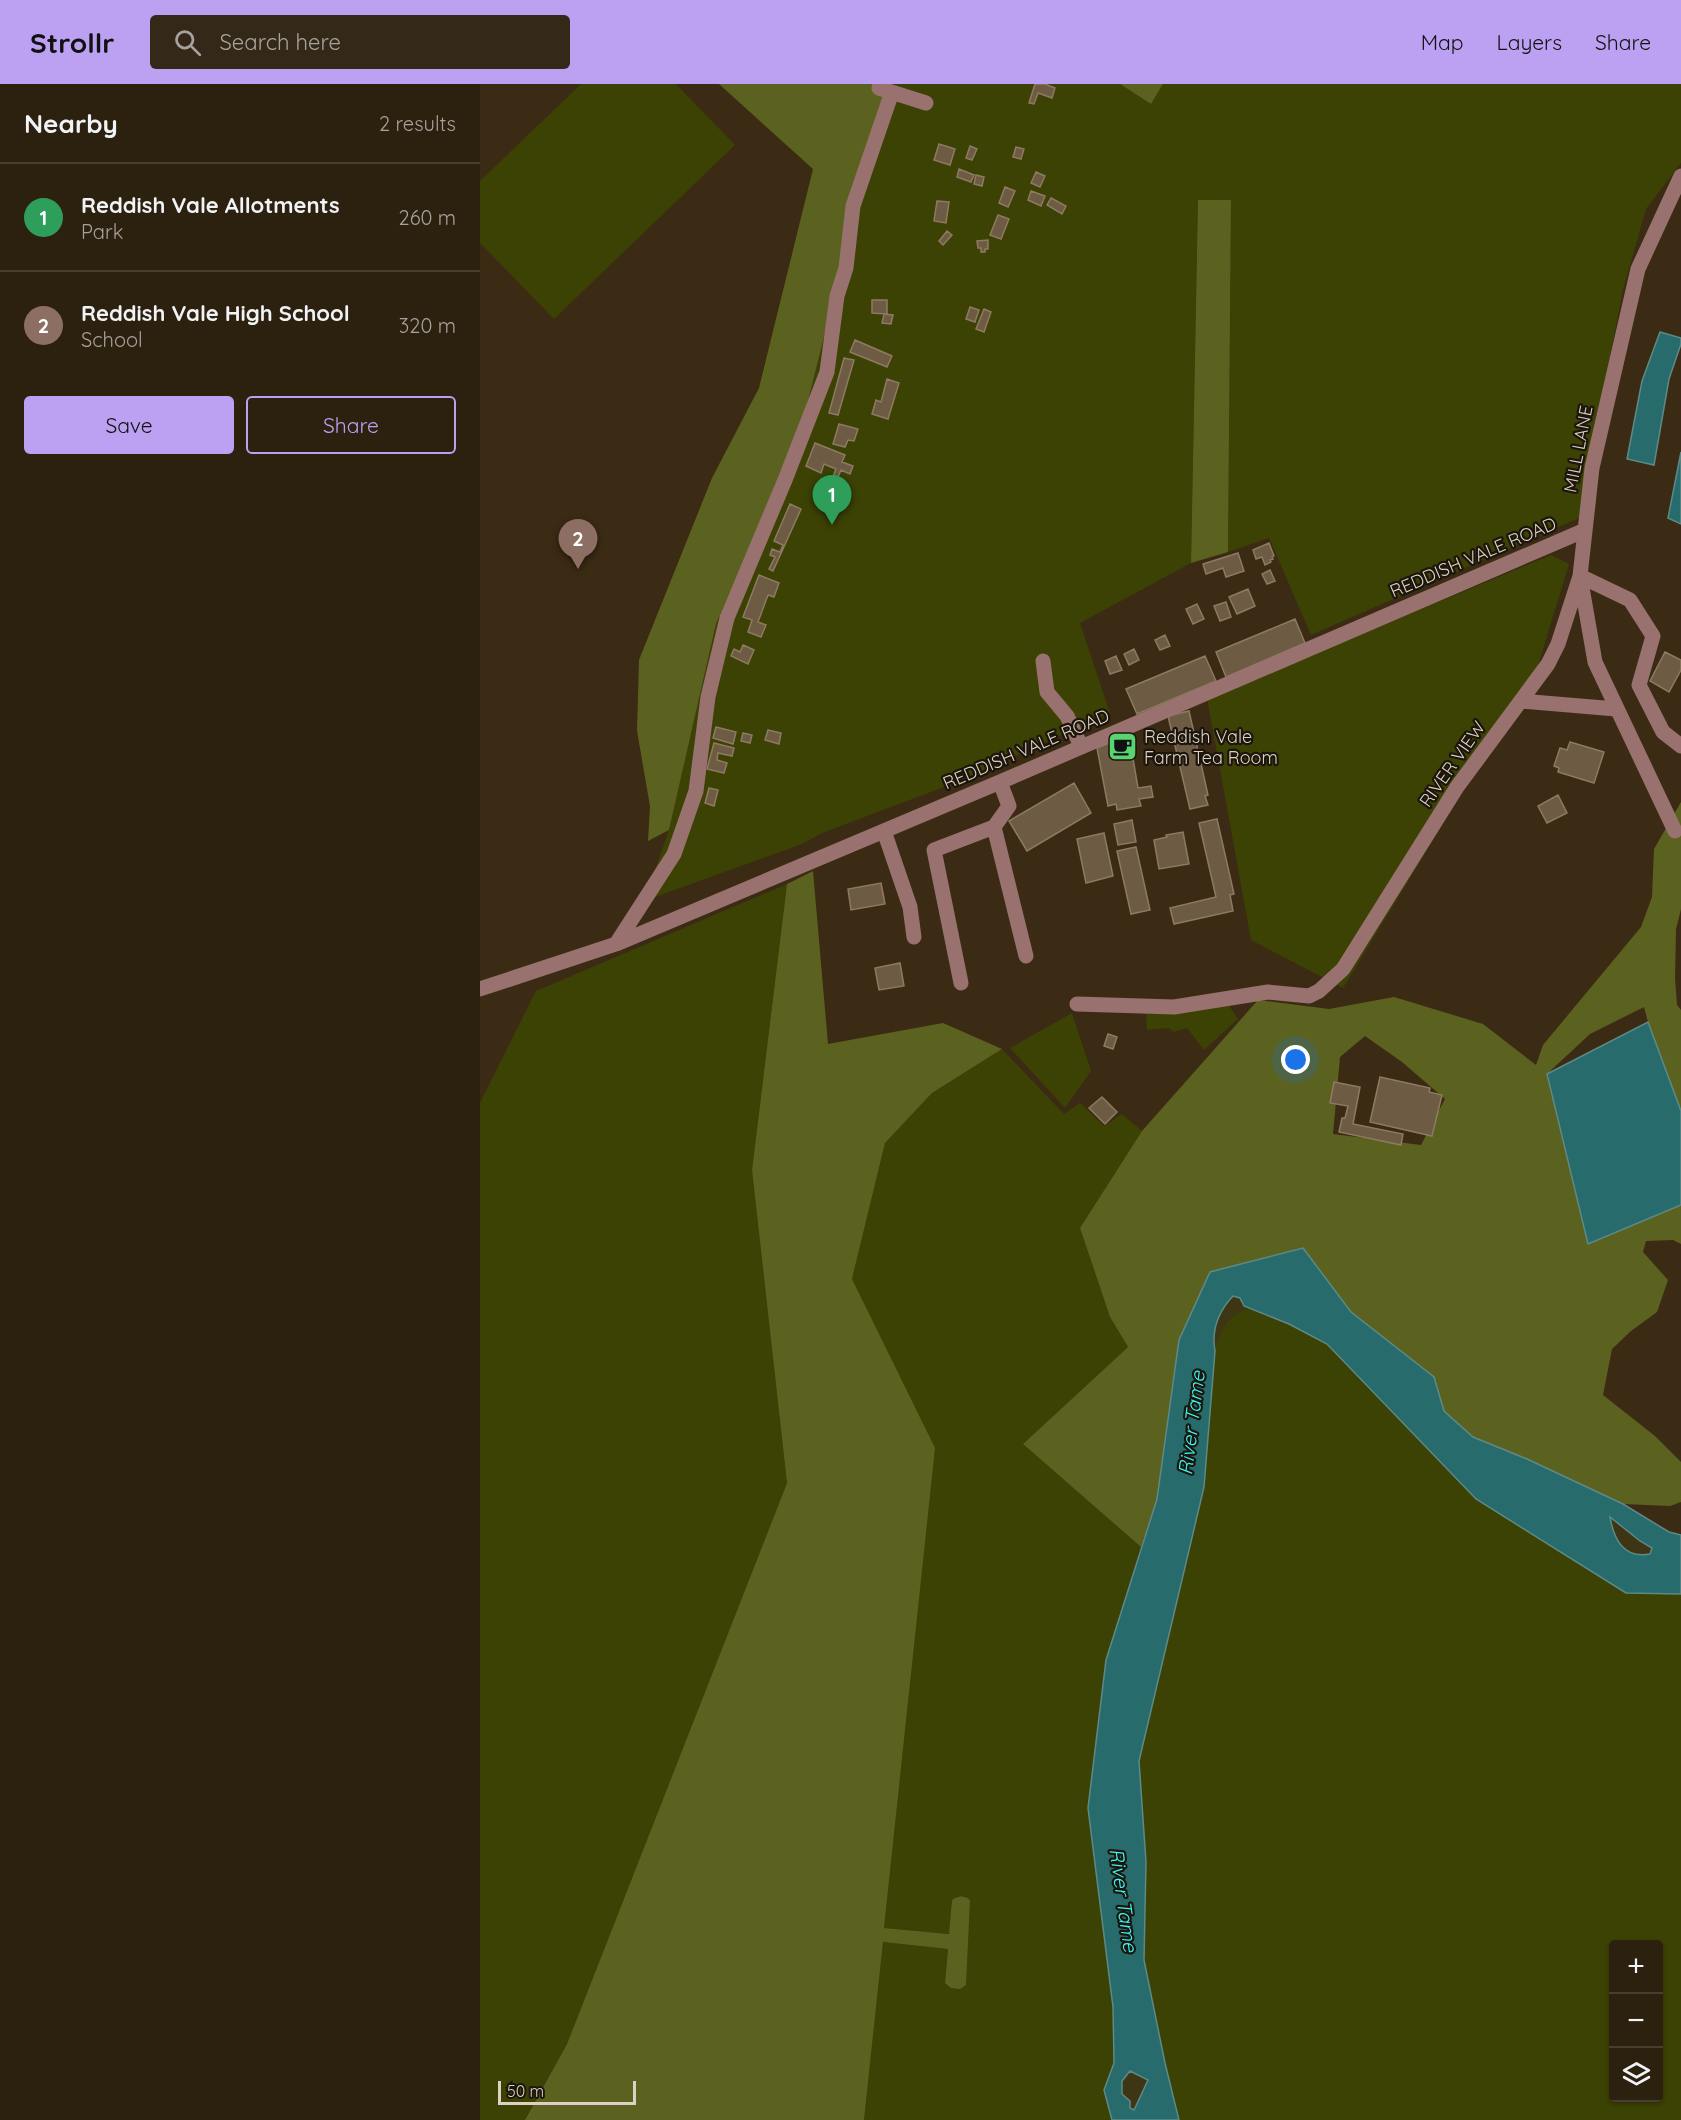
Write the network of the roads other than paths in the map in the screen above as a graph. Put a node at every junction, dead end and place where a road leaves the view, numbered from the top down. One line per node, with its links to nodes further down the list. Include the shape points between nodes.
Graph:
1 (926, 104): 15 (street, via 886,90 853,206 827,372 727,618 708,697 696,791 674,854)
2 (1681, 176): 3 (street, MILL LANE, via 1638,269 1592,468)
3 (1583, 531): 4 (street, MILL LANE); 8 (street, REDDISH VALE ROAD)
4 (1580, 576): 6 (street, RIVER VIEW, via 1558,644); 7 (street, MILL LANE, via 1595,662); 9 (street, via 1630,600 1653,636 1639,685 1664,732)
5 (1043, 661): 8 (street, via 1047,692 1067,716)
6 (1521, 701): 7 (street); 19 (street, RIVER VIEW, via 1457,787 1343,969 1319,991 1310,996 1268,992 1174,1007)
7 (1616, 709): 13 (street, MILL LANE)
8 (1081, 746): 10 (street, REDDISH VALE ROAD)
9 (1681, 746)
10 (1000, 782): 11 (street, via 1009,806); 12 (street, REDDISH VALE ROAD)
11 (994, 827): 16 (street); 17 (street, via 934,850)
12 (884, 831): 14 (street, via 910,907); 15 (street, REDDISH VALE ROAD)
13 (1675, 831)
14 (914, 937)
15 (616, 944): 18 (street, REDDISH VALE ROAD)
16 (1026, 956)
17 (961, 983)
18 (480, 990)
19 (1077, 1004)

